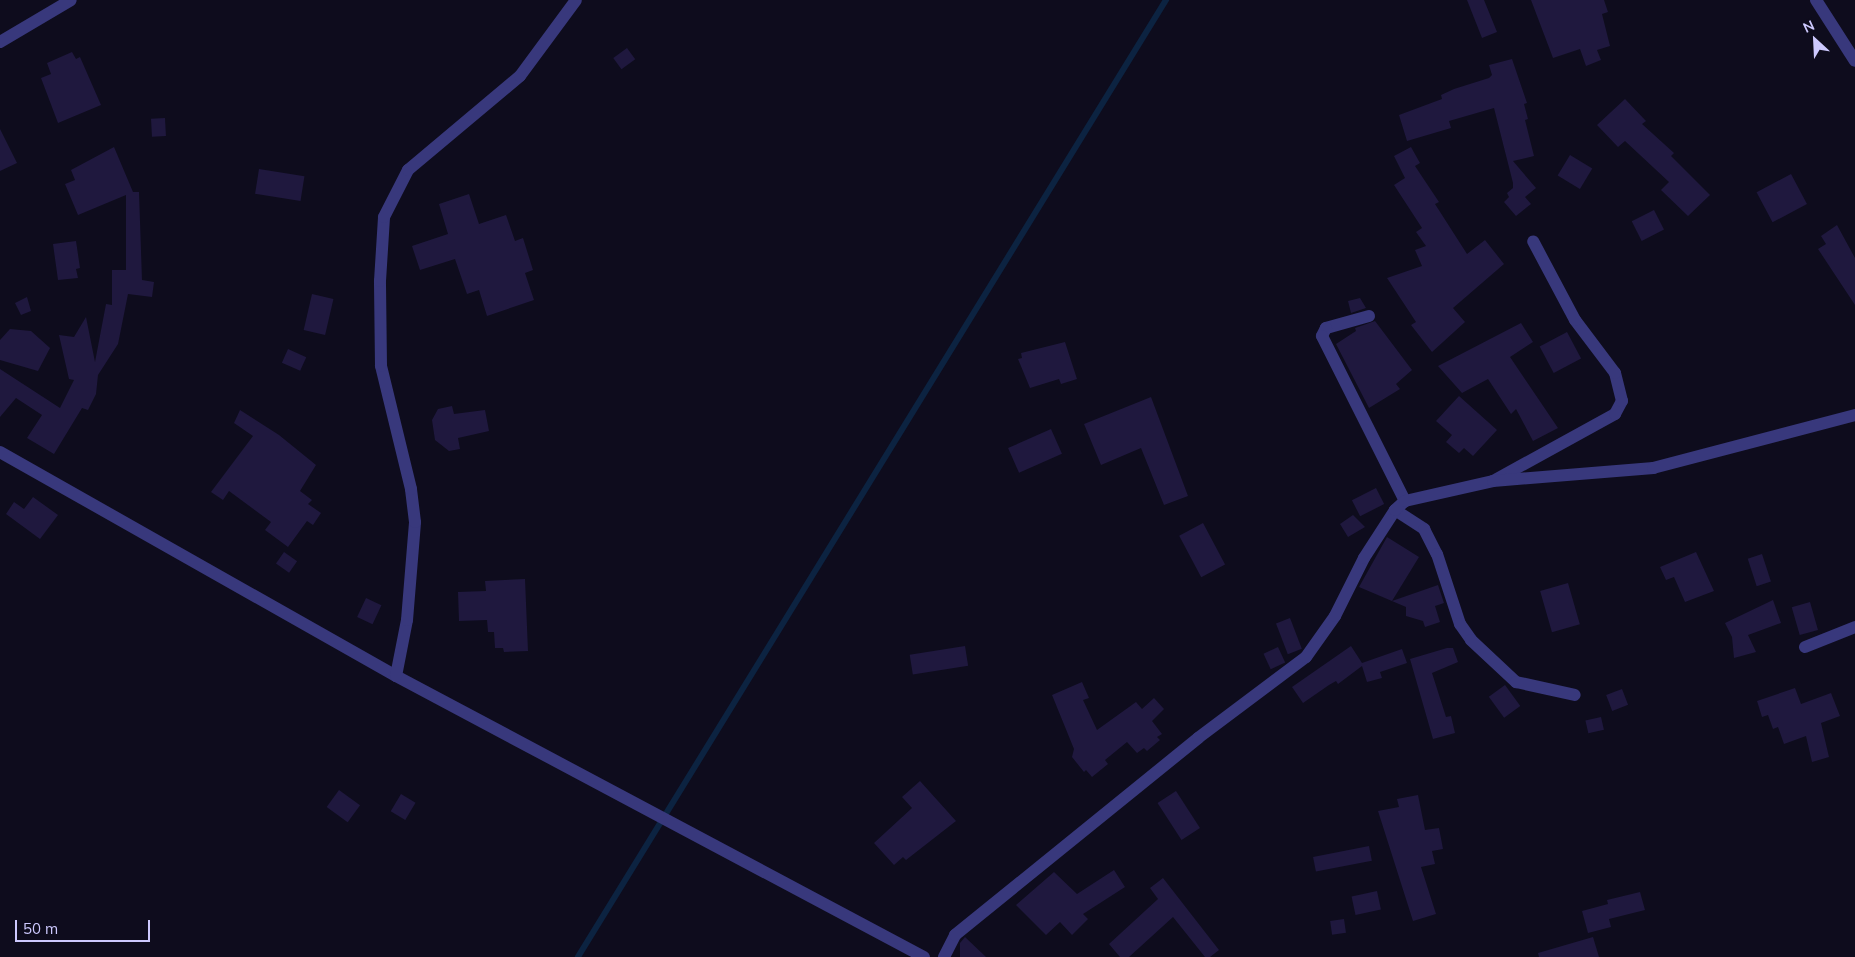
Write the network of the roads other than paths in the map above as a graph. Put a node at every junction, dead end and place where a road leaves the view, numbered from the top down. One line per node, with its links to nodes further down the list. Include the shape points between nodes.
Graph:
1 (71, 0): 4 (street)
2 (576, 0): 14 (street, via 520,76 408,170 384,217 380,281 381,366 411,489 415,522 407,620)
3 (1816, 0): 5 (street)
4 (0, 42)
5 (1855, 61)
6 (1533, 241): 10 (street, via 1575,320 1615,373 1622,401 1615,414)
7 (1369, 316): 11 (street, via 1326,328 1322,336)
8 (1855, 415): 10 (street, via 1653,468)
9 (0, 452): 14 (street)
10 (1493, 481): 11 (street)
11 (1400, 506): 15 (street, via 1424,529 1437,554 1460,624 1471,640 1516,682); 17 (street, via 1364,558 1323,637 1306,657 1198,738 955,935)
12 (1855, 627): 13 (street)
13 (1805, 647)
14 (396, 676): 16 (street)
15 (1576, 695)
16 (924, 957)
17 (944, 957)

